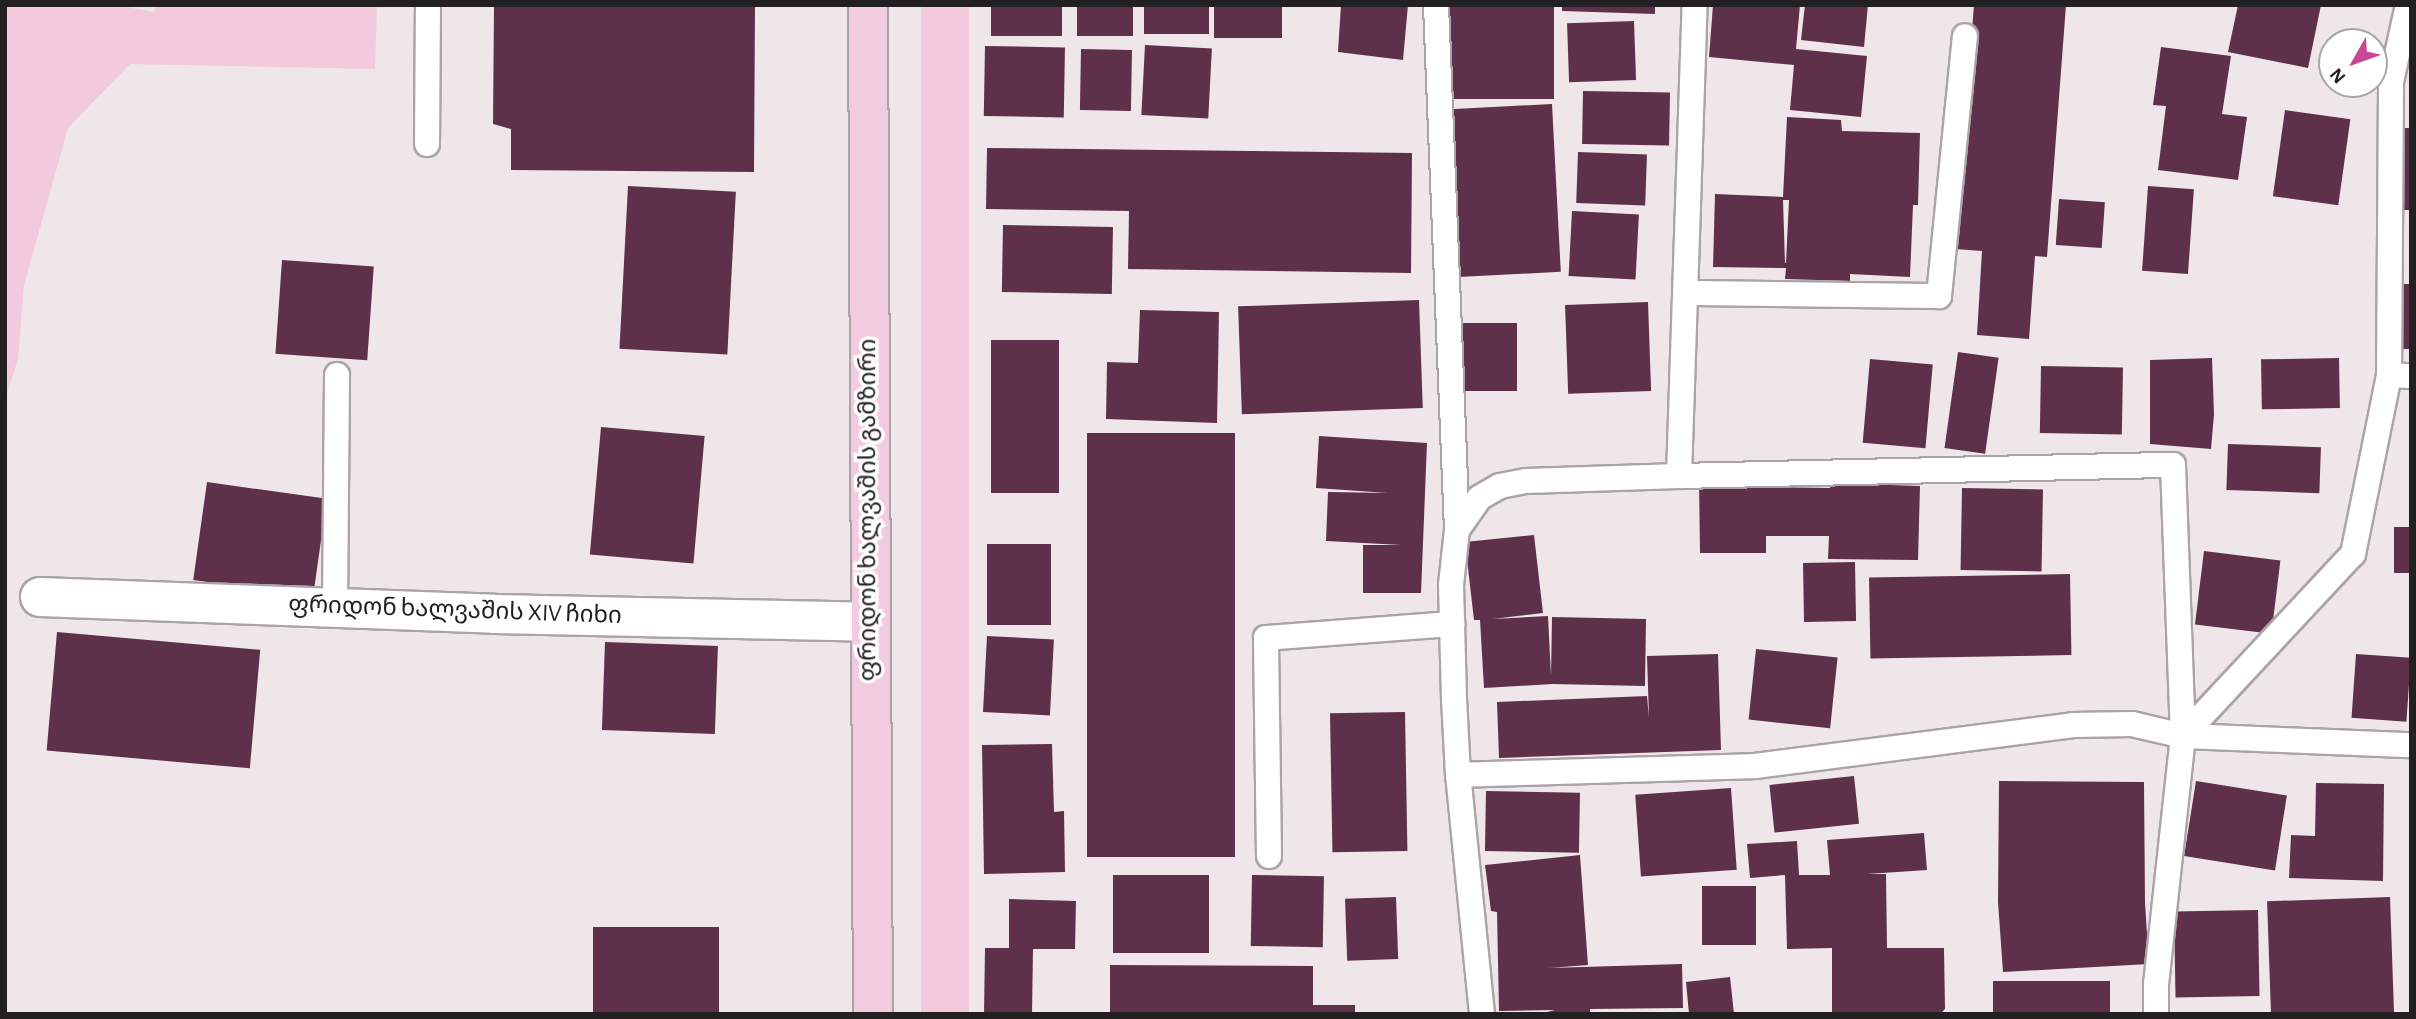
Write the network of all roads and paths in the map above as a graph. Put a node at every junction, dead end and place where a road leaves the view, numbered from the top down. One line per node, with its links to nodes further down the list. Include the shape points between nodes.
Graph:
1 (428, 5): 8 (lane)
2 (868, 5): 16 (highway, ფრიდონ ხალვაშის გამზირი)
3 (1436, 5): 13 (lane)
4 (1695, 5): 9 (lane)
5 (2408, 5): 7 (lane)
6 (1965, 36): 9 (lane, via 1939,296)
7 (2401, 82): 11 (lane)
8 (427, 144)
9 (1686, 293): 12 (lane)
10 (337, 375): 15 (lane)
11 (2400, 375): 18 (lane, via 2353,554)
12 (1679, 476): 13 (lane, via 1526,481 1500,486 1479,498); 18 (lane, via 2173,465)
13 (1457, 530): 17 (lane)
14 (40, 597): 15 (street, ფრიდონ ხალვაშის XIV ჩიხი)
15 (335, 608): 16 (street, ფრიდონ ხალვაშის XIV ჩიხი)
16 (869, 622): 22 (highway, ფრიდონ ხალვაშის გამზირი)
17 (1452, 624): 20 (lane); 21 (lane, via 1266,638)
18 (2183, 737): 19 (lane); 20 (lane, via 2132,724 2073,725 1755,766); 24 (lane)
19 (2411, 745)
20 (1458, 775): 23 (lane)
21 (1269, 856)
22 (873, 1014)
23 (1482, 1014)
24 (2156, 1014)

